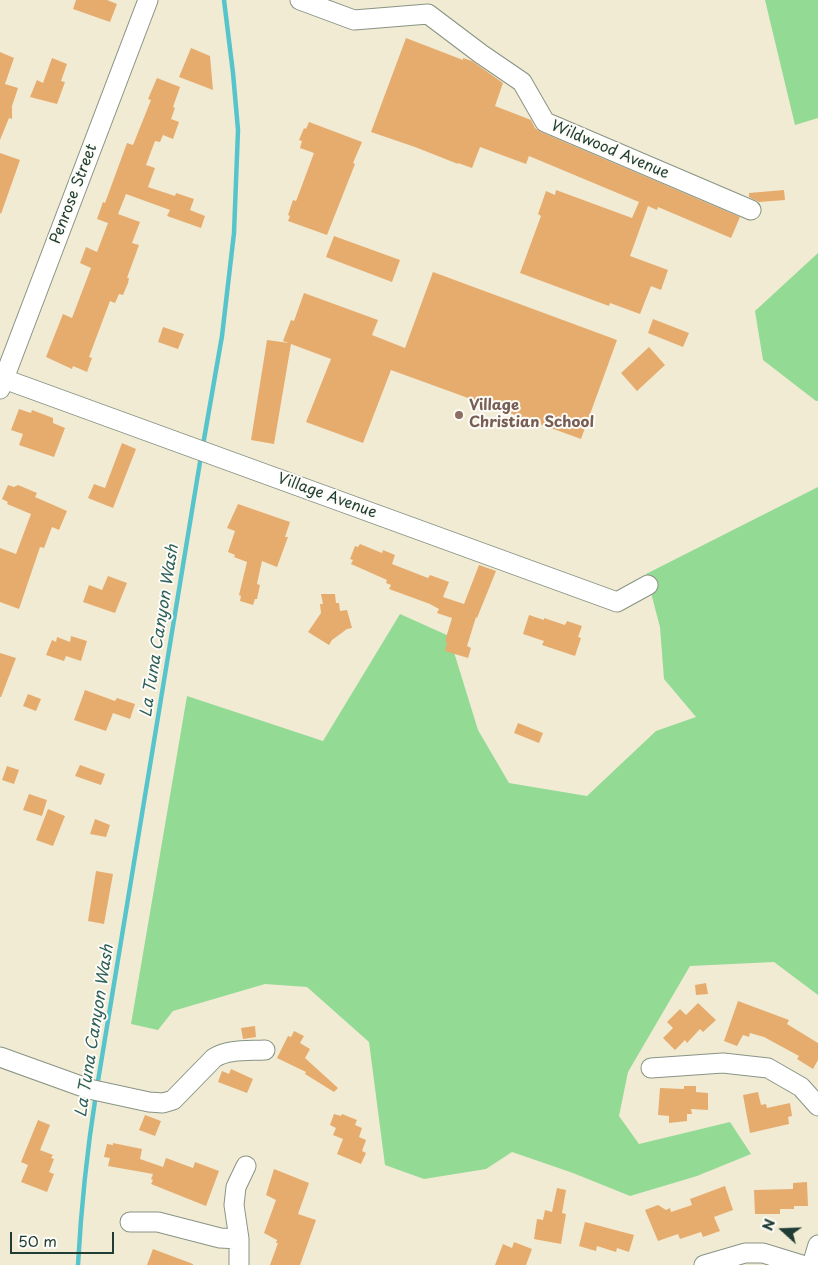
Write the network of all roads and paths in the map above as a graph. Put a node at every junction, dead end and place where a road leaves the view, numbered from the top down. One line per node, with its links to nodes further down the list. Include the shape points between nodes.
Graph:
1 (148, 0): 4 (street, Penrose Street)
2 (300, 0): 3 (street, Wildwood Avenue, via 354,20 428,14 522,82 545,122)
3 (751, 210)
4 (2, 384): 5 (street, Village Avenue, via 202,452 616,602)
5 (648, 585)
6 (264, 1050): 7 (street, via 226,1053 214,1058 172,1100 163,1103 98,1091)
7 (0, 1057)
8 (651, 1068): 9 (street, via 723,1063 768,1068 800,1087)
9 (818, 1106)
10 (246, 1166): 12 (street, via 236,1187 234,1205)
11 (130, 1222): 12 (street, via 158,1222 220,1238)
12 (238, 1239): 14 (street)
13 (818, 1245): 17 (street)
14 (239, 1265)
15 (704, 1265): 16 (street, via 744,1253 763,1253)
16 (802, 1265)
17 (812, 1265)

